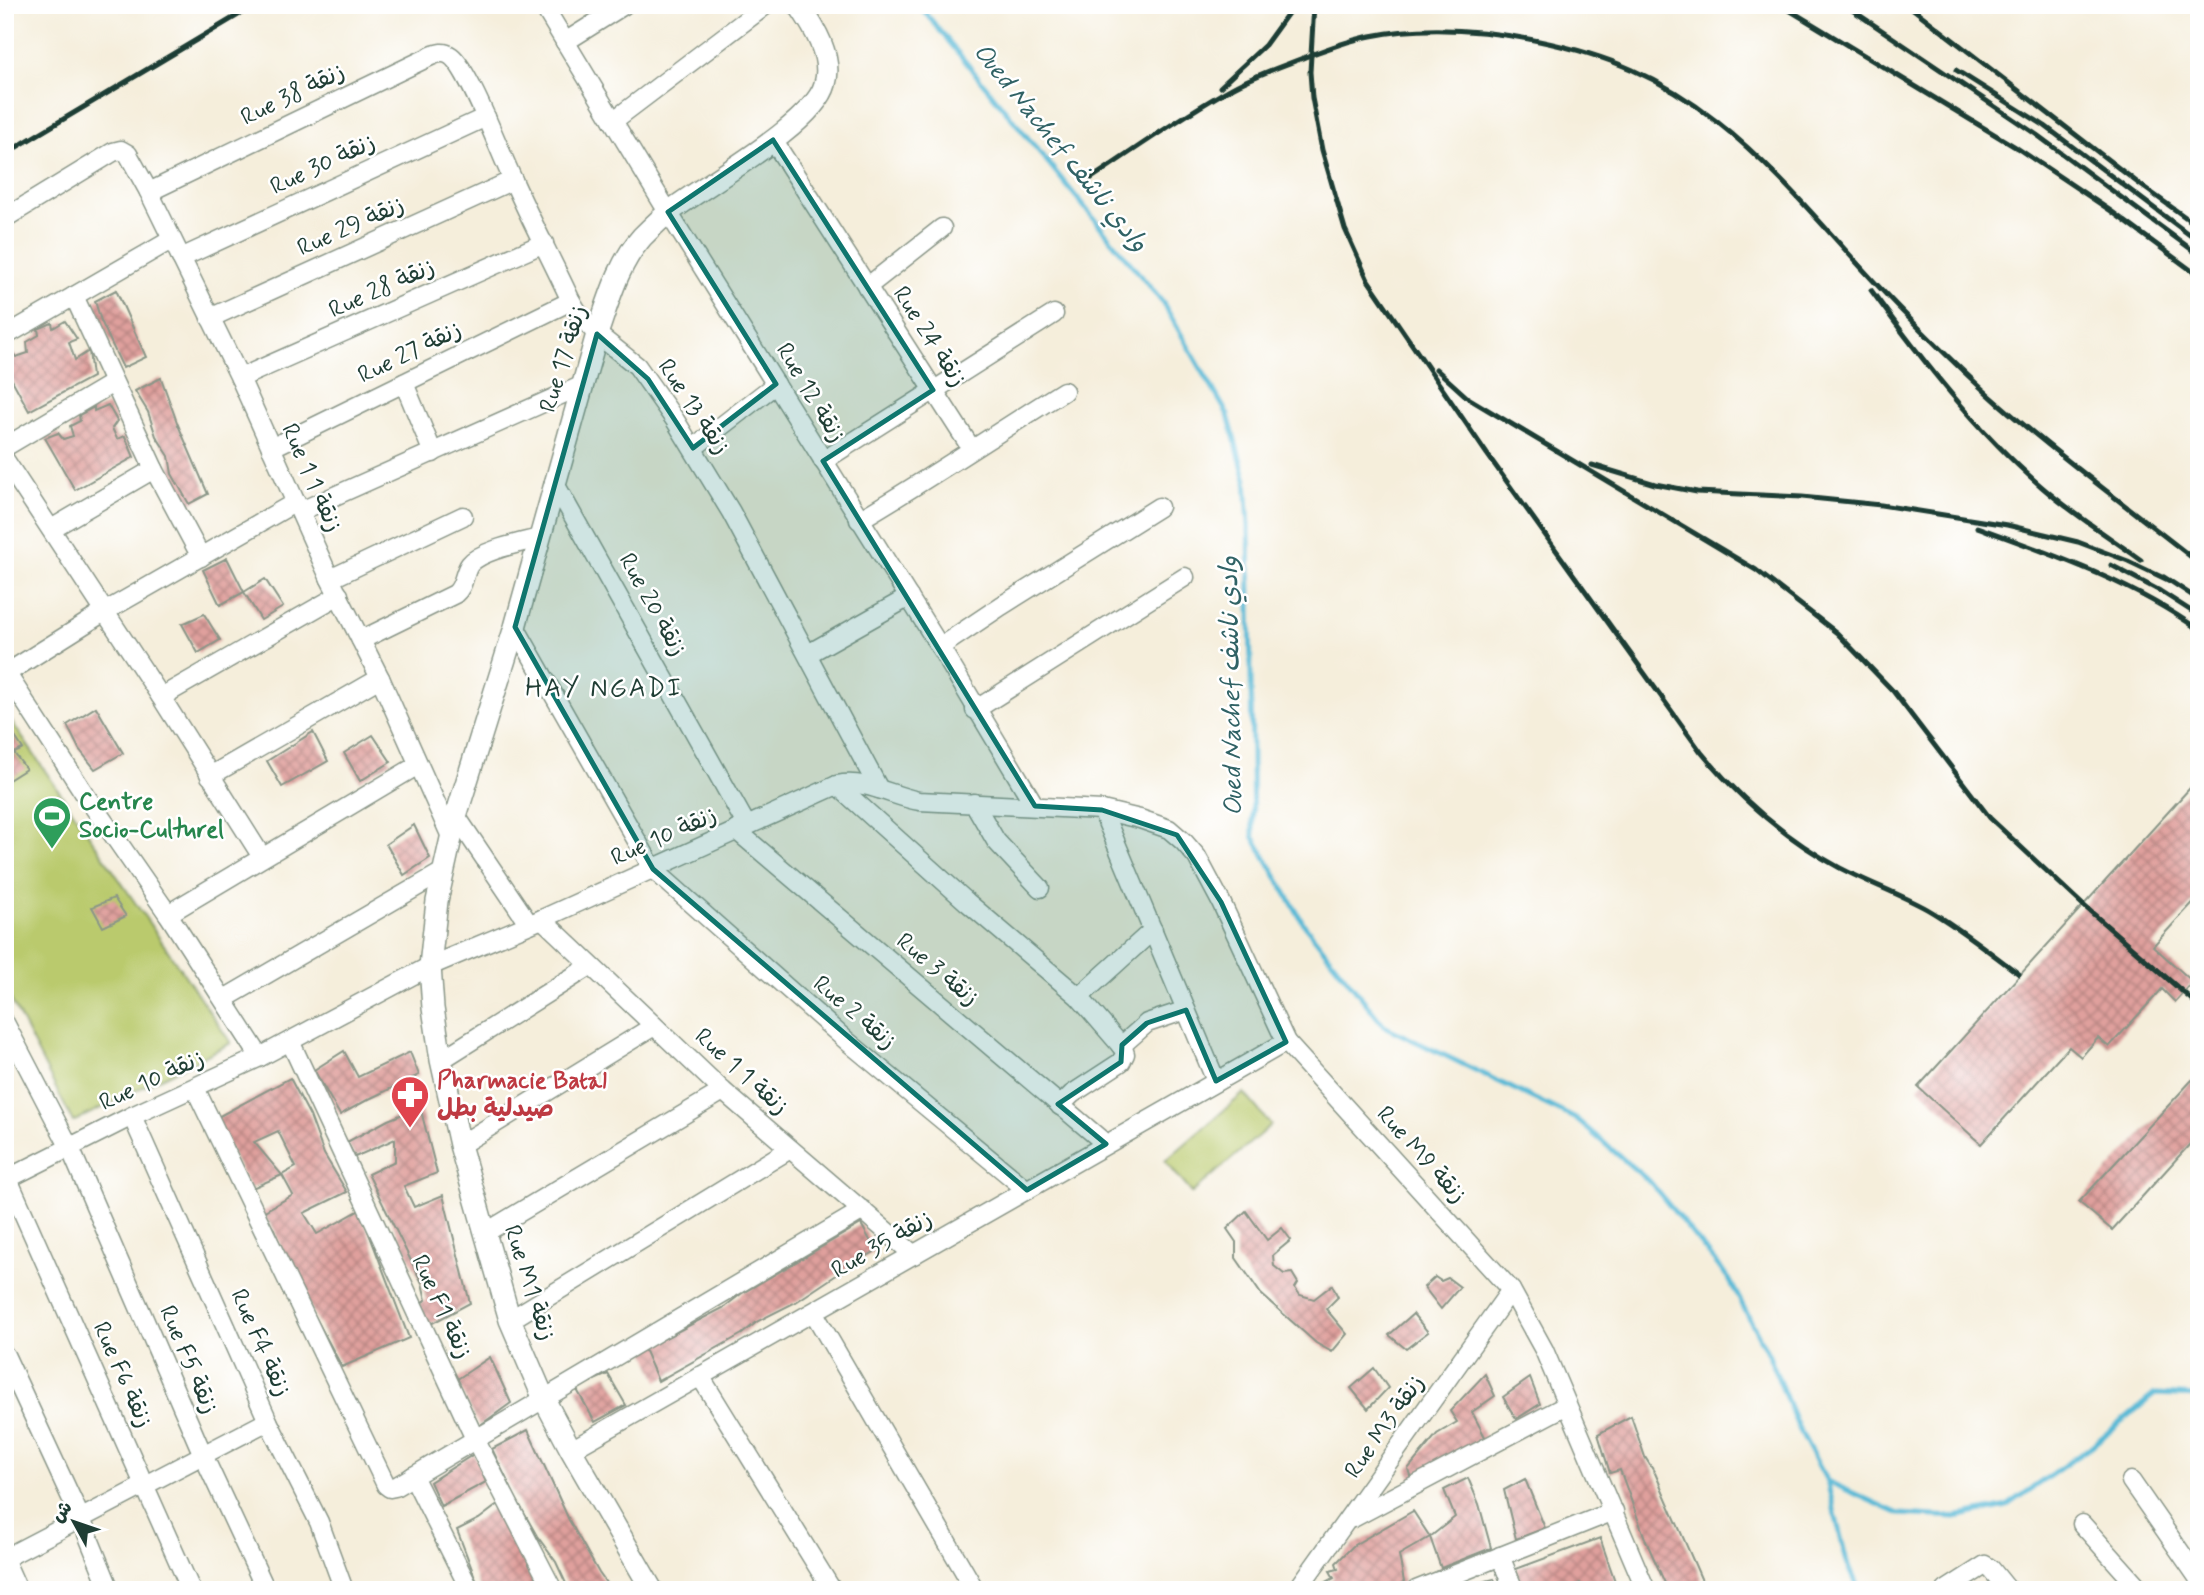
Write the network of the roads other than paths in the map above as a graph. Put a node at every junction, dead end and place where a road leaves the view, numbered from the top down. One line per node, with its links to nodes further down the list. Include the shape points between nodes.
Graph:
1 (543, 5): 5 (street, Rue 12 زنقة)
2 (624, 5): 5 (street)
3 (766, 5): 8 (street)
4 (799, 5): 9 (street, Rue 17 زنقة, via 826,58 826,82 803,115)
5 (565, 42): 8 (street, Rue 12 زنقة)
6 (457, 62): 7 (street, Rue 13 زنقة); 11 (street, Rue 38 زنقة, via 449,54 431,56)
7 (486, 117): 10 (street, Rue 13 زنقة); 17 (street, Rue 30 زنقة)
8 (613, 121): 12 (street, Rue 12 زنقة)
9 (773, 140): 12 (street, Rue 17 زنقة); 18 (street, Rue 24 زنقة)
10 (513, 180): 16 (street, Rue 13 زنقة); 22 (street, Rue 29 زنقة)
11 (149, 192): 13 (street, Rue 1 زنقة 1, via 128,154 121,150); 15 (street, Rue 1 زنقة 1)
12 (668, 212): 23 (street, Rue 17 زنقة, via 627,259); 29 (street, Rue 12 زنقة)
13 (5, 218)
14 (942, 228): 18 (street)
15 (171, 240): 17 (street, Rue 1 زنقة 1); 19 (street)
16 (544, 243): 20 (street, Rue 13 زنقة); 25 (street, Rue 28 زنقة)
17 (181, 258): 22 (street, Rue 1 زنقة 1)
18 (867, 287): 30 (street, Rue 24 زنقة)
19 (74, 296): 24 (street); 26 (street)
20 (571, 301): 23 (street, Rue 13 زنقة); 27 (street, Rue 27 زنقة)
21 (1054, 314): 30 (street)
22 (210, 318): 25 (street, Rue 1 زنقة 1)
23 (597, 334): 28 (street, Rue 17 زنقة); 34 (street, Rue 13 زنقة, via 648,379)
24 (5, 336)
25 (240, 379): 33 (street, Rue 1 زنقة 1)
26 (113, 383): 32 (street); 39 (street)
27 (404, 383): 33 (street, Rue 27 زنقة); 36 (street)
28 (583, 384): 36 (street); 40 (street, Rue 17 زنقة)
29 (776, 384): 34 (street); 38 (street, Rue 12 زنقة)
30 (933, 390): 35 (street, Rue 24 زنقة); 38 (street)
31 (1064, 391): 35 (street)
32 (5, 447)
33 (271, 448): 41 (street, Rue 1 زنقة 1)
34 (693, 448): 56 (street, Rue 13 زنقة)
35 (971, 448): 44 (street)
36 (433, 453): 41 (street)
37 (5, 460): 45 (street)
38 (822, 461): 44 (street, Rue 12 زنقة)
39 (154, 468): 45 (street); 47 (street)
40 (554, 482): 46 (street, Rue 17 زنقة); 69 (street, Rue 20 زنقة)
41 (298, 506): 47 (street); 49 (street, Rue 1 زنقة 1)
42 (1159, 507): 55 (street)
43 (463, 516): 49 (street)
44 (859, 520): 51 (street, Rue 12 زنقة)
45 (51, 529): 52 (street)
46 (539, 538): 53 (street, Rue 17 زنقة); 54 (street, via 479,556 455,594)
47 (201, 557): 52 (street)
48 (1185, 577): 60 (street)
49 (330, 579): 50 (street, Rue 1 زنقة 1)
50 (340, 595): 54 (street, Rue 1 زنقة 1); 59 (street)
51 (909, 597): 55 (street, Rue 12 زنقة); 56 (street)
52 (104, 612): 57 (street); 59 (street)
53 (515, 627): 68 (street, Rue 17 زنقة); 72 (street, Rue 2 زنقة)
54 (361, 639): 58 (street, Rue 1 زنقة 1)
55 (940, 647): 60 (street, Rue 12 زنقة)
56 (808, 654): 64 (street, Rue 13 زنقة)
57 (6, 672): 75 (street)
58 (380, 678): 61 (street, Rue 1 زنقة 1); 62 (street)
59 (161, 696): 62 (street)
60 (975, 710): 66 (street, Rue 12 زنقة)
61 (418, 765): 70 (street, Rue 1 زنقة 1); 71 (street)
62 (210, 776): 71 (street)
63 (837, 785): 64 (street, Rue 10 زنقة, via 859,783); 69 (street, Rue 10 زنقة); 80 (street)
64 (879, 789): 65 (street, Rue 10 زنقة, via 919,801)
65 (974, 803): 66 (street, Rue 10 زنقة); 74 (street, via 996,841)
66 (1035, 806): 67 (street, Rue 10 زنقة)
67 (1102, 810): 77 (street); 86 (street, Rue M9 زنقة, via 1168,830 1197,857)
68 (456, 816): 70 (street, Rue 17 زنقة); 76 (street)
69 (742, 828): 72 (street, Rue 10 زنقة); 93 (street, Rue 3 زنقة)
70 (452, 839): 73 (street, Rue 17 زنقة)
71 (262, 857): 75 (street)
72 (653, 869): 76 (street, Rue 10 زنقة); 100 (street, Rue 2 زنقة, via 847,1041)
73 (444, 871): 79 (street, Rue 17 زنقة); 81 (street)
74 (1040, 888)
75 (167, 914): 81 (street)
76 (535, 922): 78 (street, Rue 1 زنقة 1); 79 (street, Rue 10 زنقة)
77 (1153, 930): 80 (street); 82 (street)
78 (590, 965): 84 (street, Rue 1 زنقة 1); 89 (street)
79 (430, 966): 85 (street, Rue 10 زنقة); 89 (street, Rue M1 زنقة)
80 (1079, 997): 87 (street)
81 (224, 999): 88 (street)
82 (1186, 1010): 87 (street, via 1147,1023); 90 (street)
83 (6, 1026): 97 (street, Rue F5 زنقة)
84 (654, 1026): 92 (street, Rue 1 زنقة 1); 96 (street)
85 (290, 1041): 88 (street, Rue 10 زنقة); 112 (street, Rue F1 زنقة)
86 (1286, 1042): 90 (street, Rue 35 زنقة); 104 (street, Rue M9 زنقة)
87 (1121, 1046): 93 (street, via 1125,1054 1121,1062)
88 (260, 1057): 91 (street, Rue 10 زنقة)
89 (441, 1060): 96 (street, Rue M1 زنقة)
90 (1216, 1081): 95 (street, Rue 35 زنقة)
91 (195, 1088): 94 (street, Rue 10 زنقة); 115 (street, Rue 35 زنقة, via 386,1485 392,1488)
92 (723, 1091): 98 (street, Rue 1 زنقة 1); 102 (street)
93 (1060, 1106): 95 (street, Rue 3 زنقة)
94 (132, 1116): 97 (street, Rue 10 زنقة); 111 (street, Rue F4 زنقة)
95 (1107, 1144): 100 (street, Rue 35 زنقة)
96 (460, 1145): 102 (street, Rue M1 زنقة)
97 (70, 1148): 99 (street, Rue 10 زنقة); 114 (street, Rue F5 زنقة)
98 (790, 1149): 101 (street, Rue 1 زنقة 1); 106 (street)
99 (7, 1180): 117 (street, Rue F6 زنقة)
100 (1027, 1190): 103 (street, Rue 35 زنقة)
101 (863, 1210): 103 (street, Rue 1 زنقة 1); 109 (street, Rue 35 زنقة)
102 (485, 1233): 106 (street, Rue M1 زنقة)
103 (914, 1255): 105 (street, Rue 35 زنقة)
104 (1511, 1290): 110 (street, Rue M9 زنقة); 120 (street, Rue M3 زنقة)
105 (814, 1312): 108 (street, Rue 35 زنقة); 135 (street)
106 (510, 1320): 109 (street, Rue M1 زنقة)
107 (5, 1355): 119 (street)
108 (700, 1376): 113 (street, Rue 35 زنقة); 134 (street)
109 (544, 1399): 112 (street, Rue 35 زنقة); 113 (street, Rue M1 زنقة)
110 (1567, 1405): 118 (street, Rue M9 زنقة); 120 (street)
111 (268, 1421): 114 (street); 130 (street, Rue F4 زنقة, via 319,1522)
112 (475, 1439): 115 (street, Rue 35 زنقة); 132 (street, Rue F1 زنقة)
113 (571, 1450): 133 (street, Rue M1 زنقة)
114 (203, 1455): 117 (street); 129 (street, Rue F5 زنقة)
115 (413, 1476): 131 (street)
116 (2131, 1481): 124 (street)
117 (144, 1486): 119 (street); 128 (street, Rue F6 زنقة)
118 (1614, 1511): 122 (street); 139 (street, Rue M9 زنقة)
119 (81, 1518): 123 (street); 127 (street)
120 (1349, 1520): 136 (street, Rue M3 زنقة)
121 (2081, 1524): 142 (street)
122 (1500, 1556): 137 (street); 138 (street)
123 (5, 1559): 126 (street)
124 (2199, 1579)
125 (2199, 1586): 143 (street)
126 (18, 1590)
127 (110, 1590)
128 (191, 1590)
129 (267, 1590)
130 (344, 1590)
131 (470, 1590)
132 (553, 1590)
133 (652, 1590)
134 (832, 1590)
135 (975, 1590)
136 (1297, 1590)
137 (1416, 1590)
138 (1514, 1590)
139 (1646, 1590)
140 (1946, 1590): 141 (street, via 1982,1566 1989,1567)
141 (2008, 1590)
142 (2141, 1590)
143 (2193, 1590)

